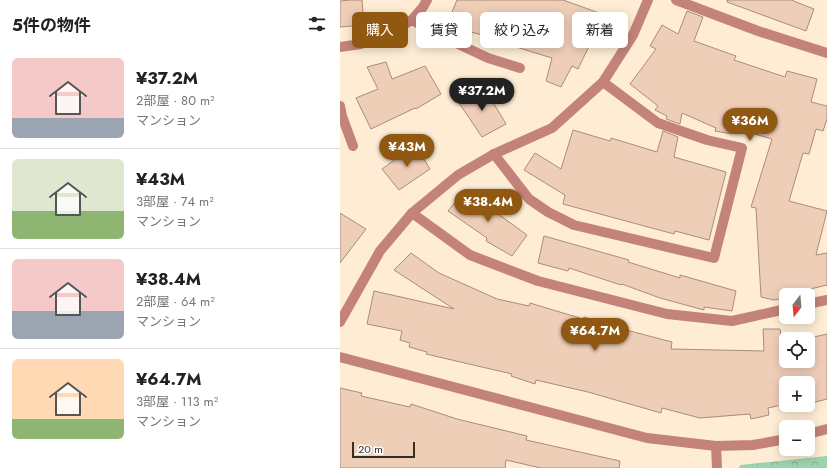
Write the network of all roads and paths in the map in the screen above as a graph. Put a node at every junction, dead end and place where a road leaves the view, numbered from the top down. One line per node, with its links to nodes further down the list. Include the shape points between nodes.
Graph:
1 (427, 0): 4 (street)
2 (648, 0): 8 (street, via 633,35)
3 (676, 0): 6 (street, via 758,31)
4 (412, 20): 5 (street, via 361,44); 7 (street, via 488,58)
5 (340, 48)
6 (827, 53)
7 (520, 68)
8 (603, 82): 11 (street, via 552,128); 11 (street, via 658,123 707,140 742,148 714,258 574,225 529,199)
9 (340, 106): 10 (street)
10 (353, 146)
11 (494, 154): 12 (street, via 458,175)
12 (412, 213): 15 (street, via 470,255 538,281 667,314 732,321); 16 (street, via 380,251)
13 (827, 300): 14 (street)
14 (815, 303)
15 (779, 311)
16 (340, 322)
17 (340, 357): 21 (street, via 647,438)
18 (827, 429): 19 (street)
19 (815, 432)
20 (779, 440): 21 (street, via 753,445)
21 (716, 446): 22 (street)
22 (717, 468)

